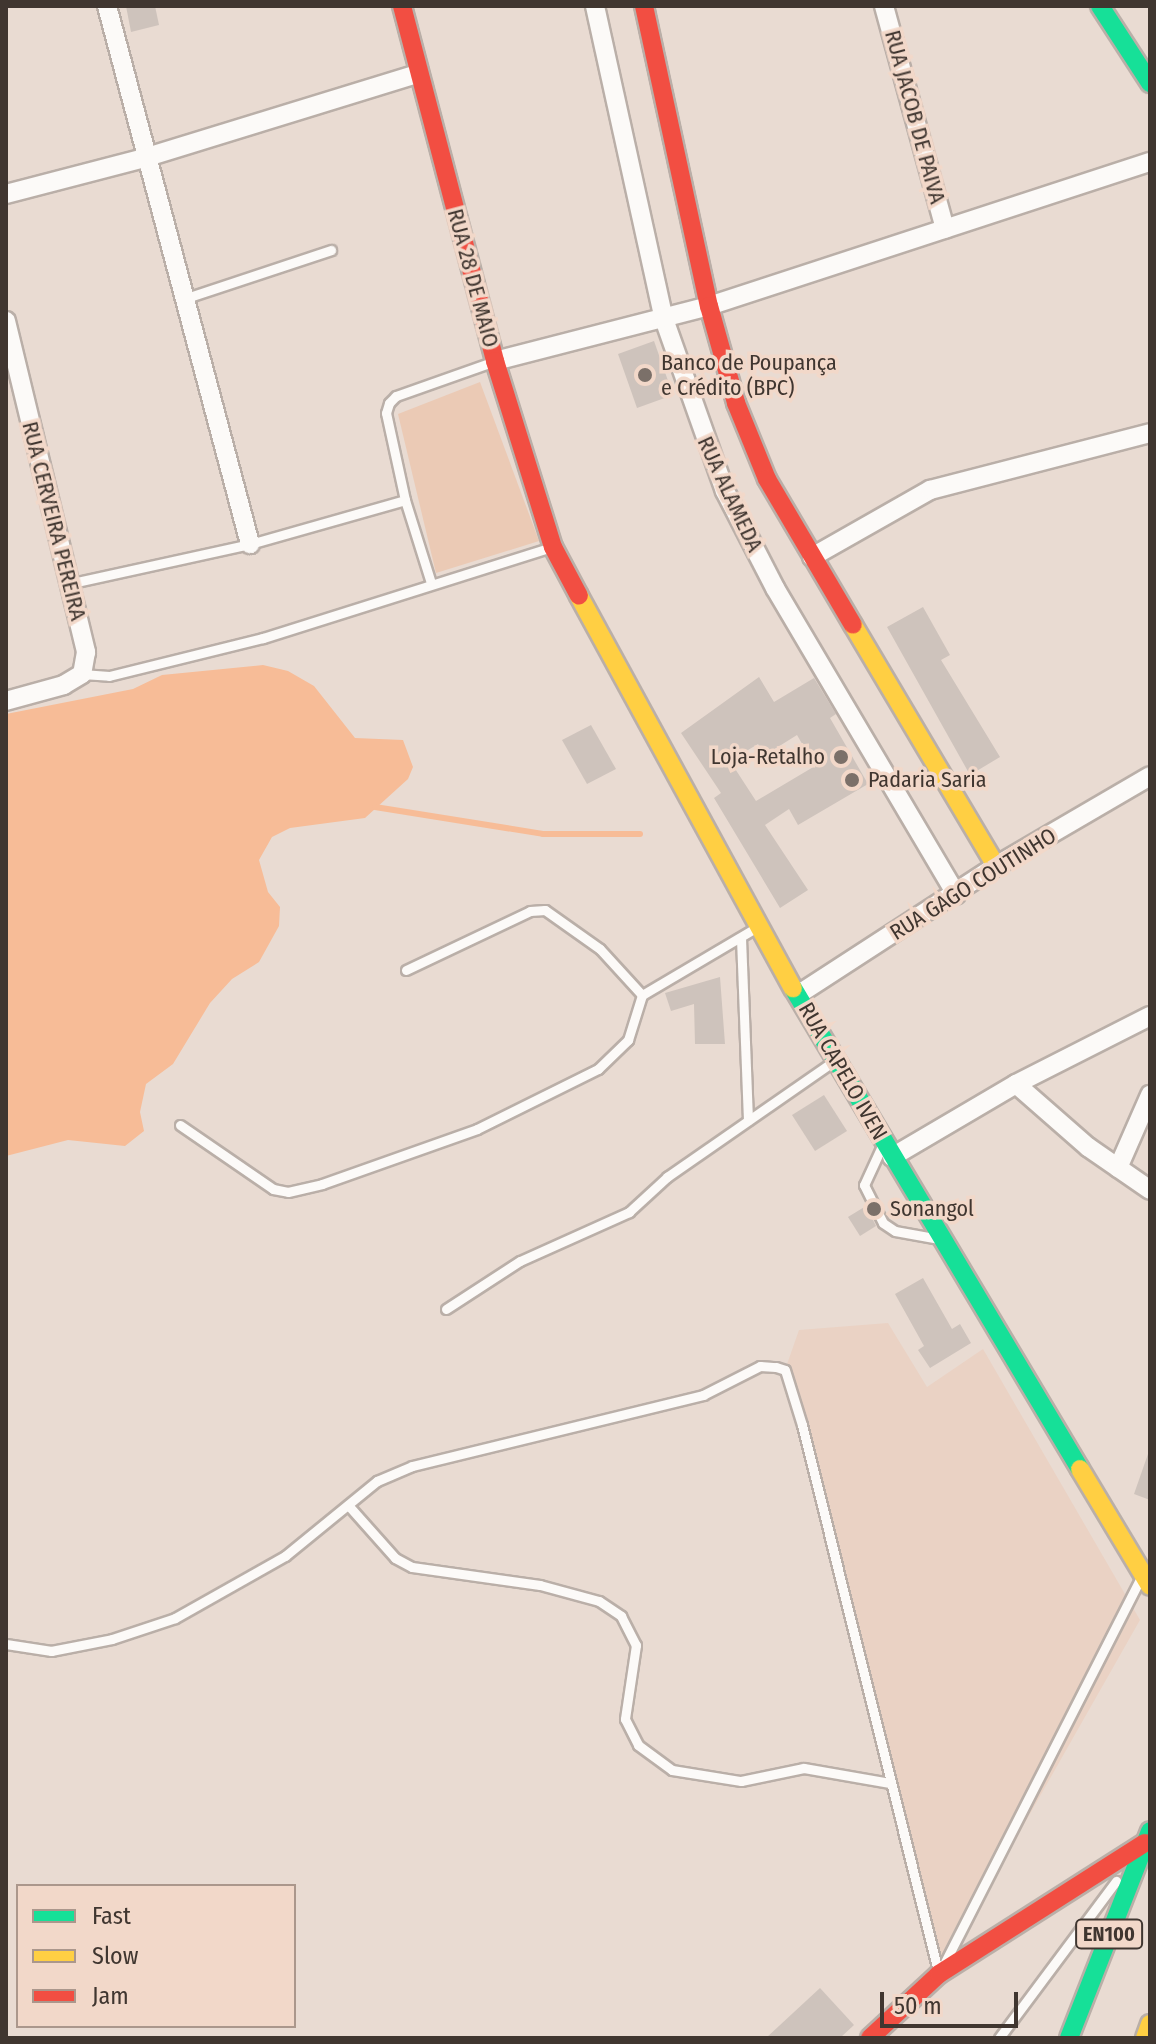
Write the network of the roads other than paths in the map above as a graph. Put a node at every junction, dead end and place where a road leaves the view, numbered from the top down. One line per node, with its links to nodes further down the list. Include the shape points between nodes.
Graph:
1 (107, 6): 9 (street)
2 (402, 6): 7 (main road, RUA 28 DE MAIO)
3 (595, 6): 16 (street, RUA ALAMEDA)
4 (644, 6): 15 (main road, RUA ALAMEDA)
5 (884, 6): 12 (street, RUA JACOB DE PAIVA)
6 (1100, 6): 8 (main road)
7 (417, 74): 9 (street); 18 (main road, RUA 28 DE MAIO)
8 (1150, 83)
9 (144, 158): 11 (street); 14 (street)
10 (1150, 162): 12 (street)
11 (6, 194)
12 (945, 229): 15 (street)
13 (331, 250): 14 (lane)
14 (183, 299): 21 (street)
15 (709, 306): 16 (street); 23 (main road, RUA ALAMEDA, via 736,403 767,479)
16 (664, 319): 18 (street); 30 (street, RUA ALAMEDA, via 725,491 775,588)
17 (6, 321): 25 (street, RUA CERVEIRA PEREIRA)
18 (495, 361): 20 (lane, via 389,403 386,413); 22 (main road, RUA 28 DE MAIO)
19 (1150, 433): 23 (street, via 930,490)
20 (405, 500): 21 (lane); 24 (lane)
21 (250, 544): 25 (lane)
22 (553, 547): 24 (lane); 31 (main road, RUA CAPELO IVEN)
23 (812, 557): 29 (main road, RUA ALAMEDA)
24 (431, 583): 26 (lane, via 263,638 109,676)
25 (68, 584): 26 (street, RUA CERVEIRA PEREIRA, via 86,652)
26 (82, 674): 27 (street, via 64,685)
27 (6, 701)
28 (1150, 776): 29 (street, RUA GAGO COUTINHO)
29 (996, 866): 30 (street, RUA GAGO COUTINHO)
30 (956, 894): 34 (street, RUA GAGO COUTINHO)
31 (757, 927): 32 (lane); 34 (main road, RUA CAPELO IVEN)
32 (741, 938): 35 (lane); 40 (lane)
33 (406, 970): 35 (lane, via 530,911 545,910 600,949)
34 (799, 994): 37 (main road, RUA CAPELO IVEN)
35 (642, 995): 41 (lane, via 628,1040 598,1069 477,1129 322,1184 288,1192 273,1189)
36 (1150, 1016): 38 (street)
37 (836, 1059): 40 (lane); 42 (main road, RUA CAPELO IVEN)
38 (1016, 1084): 42 (street); 43 (street)
39 (1150, 1095): 43 (street)
40 (748, 1120): 46 (lane, via 667,1177 629,1212 520,1261)
41 (180, 1125)
42 (888, 1150): 45 (main road, RUA CAPELO IVEN); 45 (lane, via 867,1177 865,1193 890,1228)
43 (1118, 1168): 44 (street)
44 (1150, 1190)
45 (939, 1239): 48 (main road, RUA CAPELO IVEN)
46 (446, 1309)
47 (348, 1505): 49 (lane, via 285,1556 175,1618 112,1639 51,1651); 50 (lane, via 395,1558 412,1567 540,1585 599,1601 621,1616 636,1645 625,1719 638,1745 672,1770 741,1781 804,1768); 50 (lane, via 377,1481 412,1466 703,1395 760,1366 785,1370)
48 (1147, 1580): 52 (lane)
49 (6, 1644)
50 (890, 1783): 52 (lane)
51 (1147, 1837): 52 (main road); 55 (lane); 56 (main road, EN100)
52 (939, 1974): 54 (main road)
53 (1150, 2024): 57 (main road)
54 (870, 2038)
55 (999, 2038)
56 (1069, 2038)
57 (1145, 2038)

